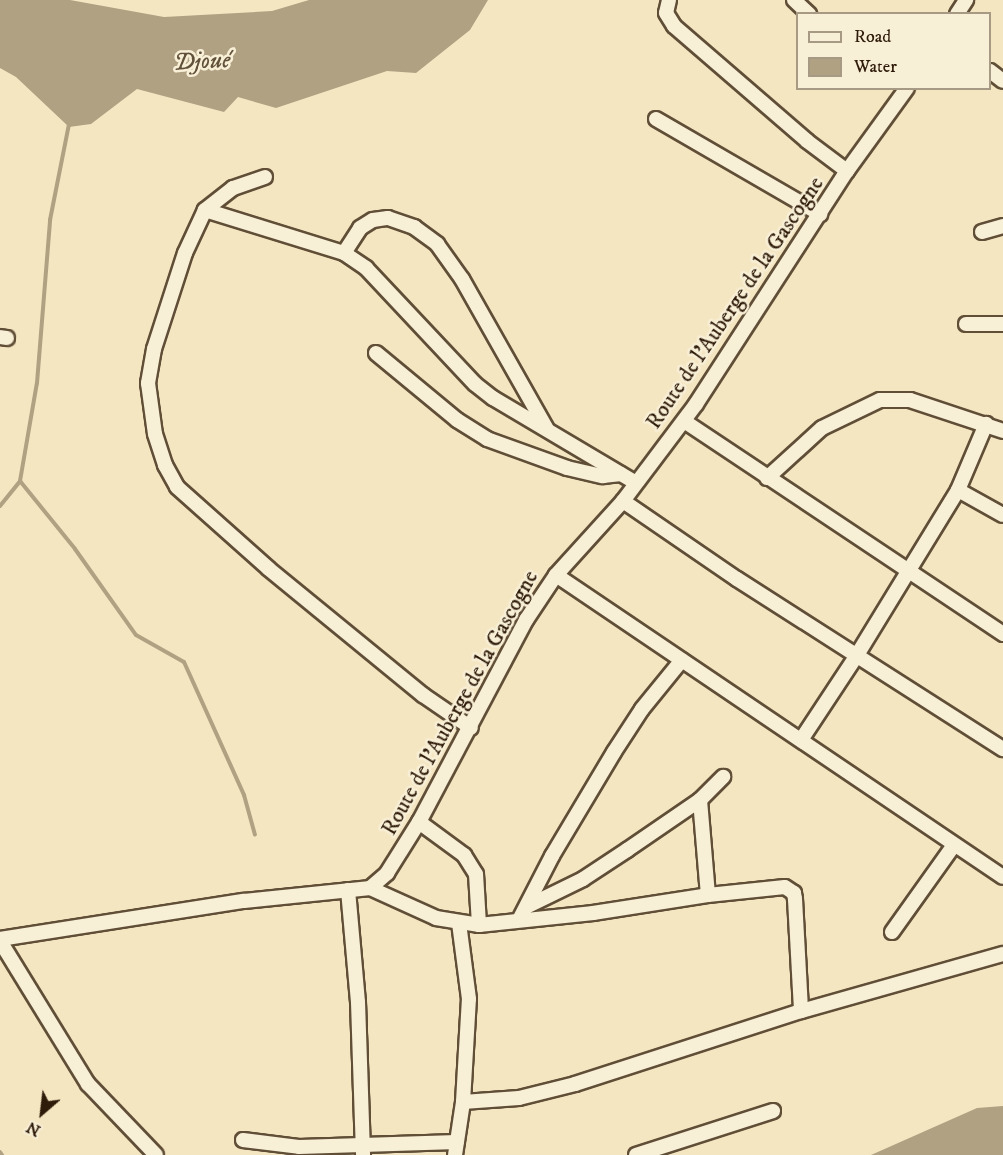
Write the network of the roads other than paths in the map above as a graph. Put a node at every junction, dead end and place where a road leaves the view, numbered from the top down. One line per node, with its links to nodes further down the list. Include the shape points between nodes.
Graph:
1 (669, 0): 8 (street, via 666,13 674,26)
2 (794, 0): 3 (street)
3 (807, 12)
4 (991, 72): 5 (street)
5 (1003, 81)
6 (900, 91): 8 (street, Route de l'Auberge de la Gascogne)
7 (656, 119): 11 (street)
8 (847, 171): 11 (street, Route de l'Auberge de la Gascogne)
9 (265, 177): 10 (street, via 233,188)
10 (205, 210): 14 (street); 33 (street, via 185,253 154,349 148,383 155,434 165,465 177,488 269,569 423,695)
11 (820, 214): 18 (street, Route de l'Auberge de la Gascogne)
12 (1003, 226): 13 (street)
13 (982, 232)
14 (344, 253): 20 (street, via 366,268 475,384); 20 (street, via 360,228 373,220 388,218 414,227 437,244 462,279)
15 (966, 324): 16 (street)
16 (1003, 324)
17 (376, 353): 22 (street, via 442,408 487,439 567,468 603,476)
18 (684, 421): 23 (street); 24 (street, Route de l'Auberge de la Gascogne)
19 (986, 424): 21 (street); 23 (street, via 910,400 880,400 822,428); 25 (street)
20 (548, 430): 22 (street)
21 (1003, 431)
22 (621, 474): 24 (street)
23 (767, 478): 28 (street)
24 (636, 483): 26 (street, Route de l'Auberge de la Gascogne)
25 (958, 490): 27 (street); 28 (street)
26 (623, 501): 29 (street, Route de l'Auberge de la Gascogne); 31 (street)
27 (1003, 515)
28 (908, 569): 30 (street); 31 (street)
29 (556, 575): 32 (street); 33 (street, Route de l'Auberge de la Gascogne, via 518,635)
30 (1003, 634)
31 (857, 655): 34 (street); 35 (street)
32 (682, 660): 34 (street); 44 (street, via 614,752 552,856)
33 (471, 728): 38 (street, Route de l'Auberge de la Gascogne)
34 (801, 740): 39 (street)
35 (1003, 749)
36 (723, 777): 37 (street)
37 (700, 800): 43 (street); 44 (street, via 583,879)
38 (419, 822): 41 (street, Route de l'Auberge de la Gascogne, via 387,873); 47 (street, via 464,855 476,874)
39 (954, 844): 40 (street); 48 (street)
40 (1003, 877)
41 (370, 888): 42 (street); 46 (street, via 436,918)
42 (348, 890): 49 (street, via 244,901); 56 (street, via 358,1002)
43 (708, 895): 45 (street); 51 (street, via 773,886 794,893)
44 (528, 906): 45 (street)
45 (519, 920): 47 (street)
46 (459, 923): 47 (street); 52 (street, via 469,999)
47 (479, 925)
48 (892, 932)
49 (0, 940): 57 (street, via 88,1084)
50 (1003, 954): 51 (street)
51 (801, 1011): 52 (street, via 576,1084 519,1098)
52 (463, 1102): 55 (street)
53 (773, 1111): 58 (street)
54 (243, 1140): 56 (street)
55 (456, 1148): 56 (street)
56 (362, 1150)
57 (156, 1155)
58 (636, 1155)

